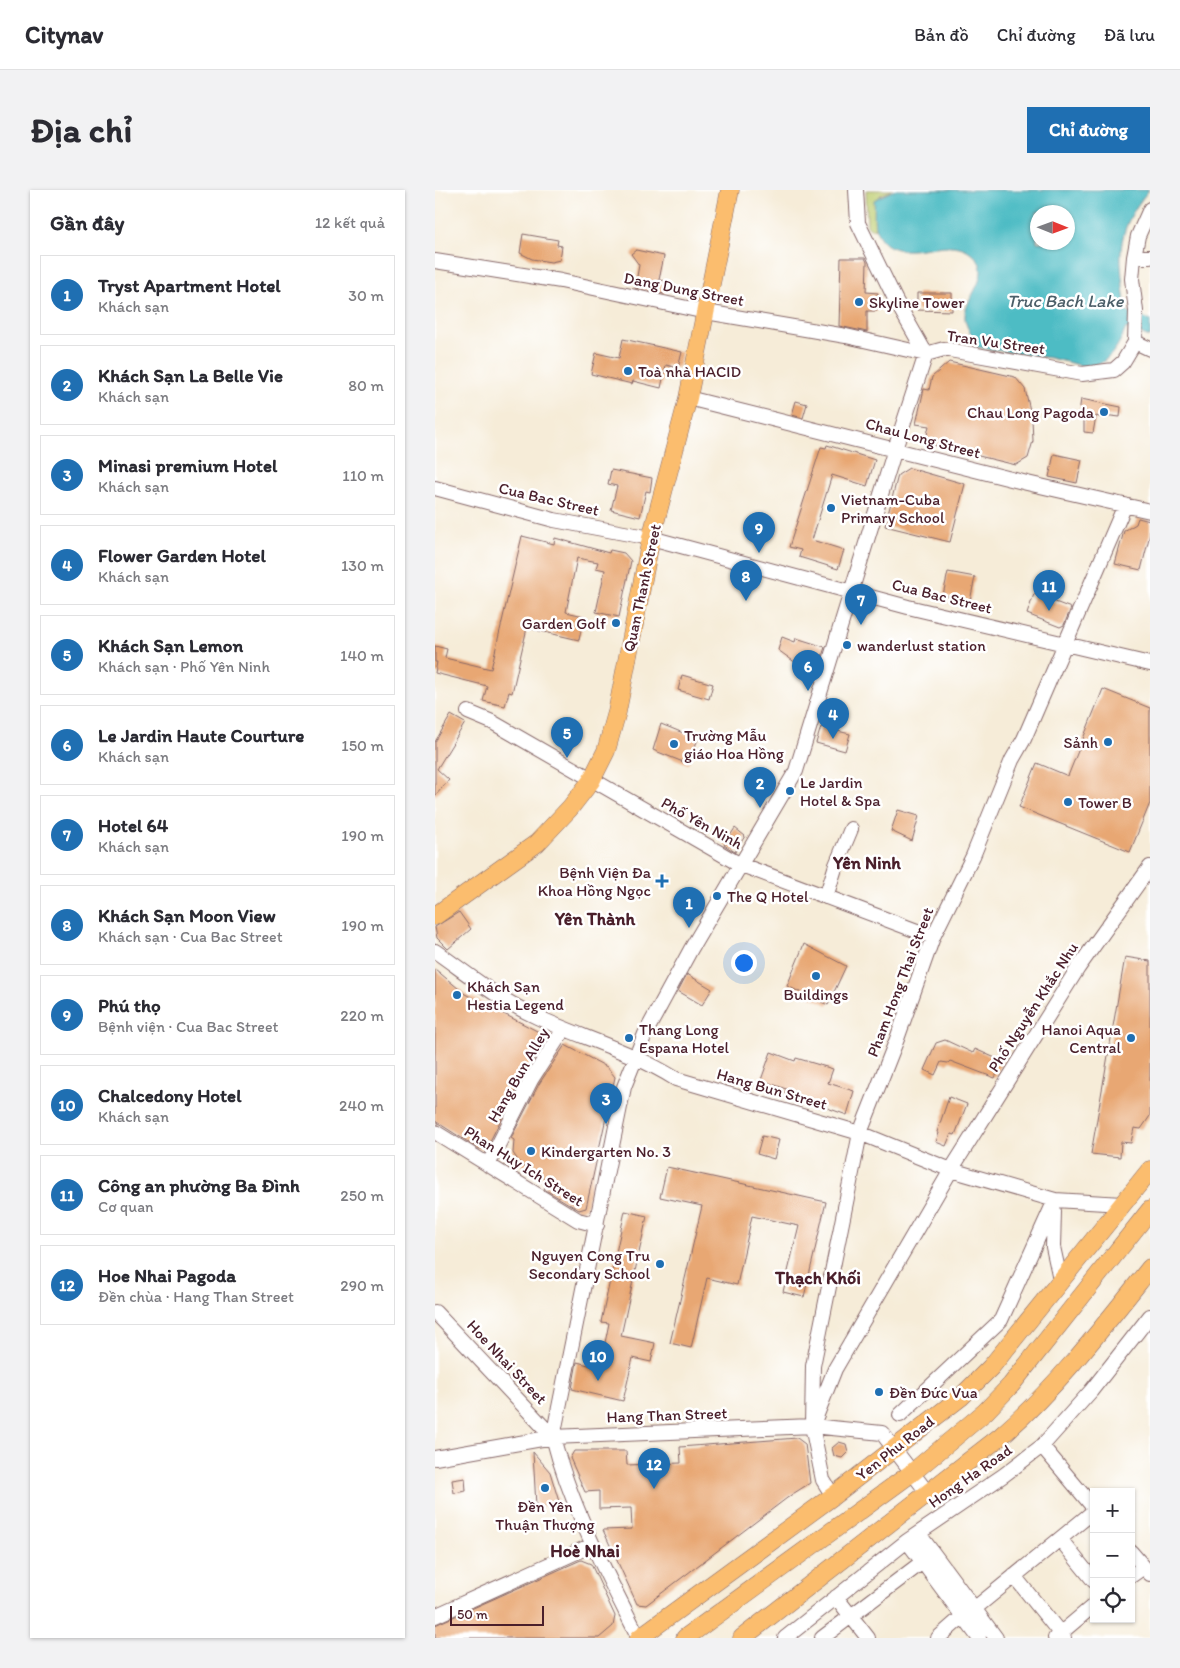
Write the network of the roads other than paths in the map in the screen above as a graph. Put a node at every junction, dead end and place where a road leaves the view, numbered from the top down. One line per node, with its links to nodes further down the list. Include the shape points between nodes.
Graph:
1 (730, 190): 7 (main road, Quan Thanh Street)
2 (856, 190): 10 (street, Tran Vu Street, via 858,223)
3 (1150, 209): 4 (street, via 1138,236)
4 (1134, 257): 5 (street); 8 (street)
5 (1150, 257)
6 (435, 261): 7 (street, Dang Dung Street, via 561,282)
7 (706, 312): 10 (street, Dang Dung Street); 11 (main road, Quan Thanh Street)
8 (1135, 342): 9 (street); 10 (street, Tran Vu Street, via 1114,370 1082,374 944,349)
9 (1150, 348)
10 (926, 354): 12 (street)
11 (688, 398): 12 (street, Chau Long Street); 16 (main road, Quan Thanh Street)
12 (895, 449): 14 (street, Chau Long Street); 17 (street)
13 (435, 488): 16 (street, Cua Bac Street, via 554,520)
14 (1125, 506): 15 (street, Chau Long Street); 18 (street, Pham Hong Thai Street)
15 (1150, 511)
16 (651, 538): 17 (street, Cua Bac Street); 21 (main road, Quan Thanh Street, via 617,712 606,751)
17 (851, 592): 18 (street, Cua Bac Street); 23 (street, via 796,771)
18 (1065, 642): 19 (street, Cua Bac Street); 27 (street, Pham Hong Thai Street, via 973,856)
19 (1150, 664)
20 (468, 712): 21 (street, Phố Yên Ninh, via 493,722)
21 (591, 781): 23 (street, Phố Yên Ninh); 26 (main road, Quan Thanh Street, via 537,843)
22 (851, 830): 25 (street)
23 (739, 864): 25 (street, Phố Yên Ninh); 30 (street)
24 (1150, 867): 34 (street, Phố Nguyễn Khắc Nhu, via 1078,968)
25 (826, 897): 27 (street, Phố Yên Ninh)
26 (435, 916)
27 (933, 937): 32 (street, Pham Hong Thai Street)
28 (435, 951): 29 (street, Hang Bun Street, via 487,990)
29 (564, 1029): 30 (street, Hang Bun Street); 33 (street, Hang Bun Alley, via 531,1080)
30 (635, 1057): 32 (street, Hang Bun Street, via 676,1079); 39 (street, via 624,1087)
31 (435, 1132): 33 (street, Phan Huy Ich Street)
32 (860, 1133): 34 (street, Hang Bun Street); 44 (street, Pham Hong Thai Street)
33 (488, 1165): 39 (street, Phan Huy Ich Street, via 578,1220)
34 (951, 1170): 36 (street, Hang Bun Street); 45 (street, Phố Nguyễn Khắc Nhu)
35 (1150, 1170): 37 (main road, Yen Phu Road)
36 (1055, 1200): 37 (street, Hang Bun Street); 41 (street, via 1053,1247); 46 (street, via 1001,1320)
37 (1122, 1204): 41 (main road, Yen Phu Road)
38 (1150, 1210): 52 (main road, Yen Phu Road, via 1011,1385 985,1412)
39 (597, 1226): 48 (street)
40 (1150, 1268): 53 (main road, via 1067,1372 1036,1405)
41 (1061, 1279): 50 (main road, Yen Phu Road, via 977,1382)
42 (435, 1312): 48 (street, Hoe Nhai Street)
43 (1150, 1316): 49 (street, Hong Ha Road, via 1091,1391)
44 (813, 1366): 45 (street, via 818,1372); 47 (street, Pham Hong Thai Street)
45 (835, 1370): 47 (street, Phố Nguyễn Khắc Nhu)
46 (899, 1415)
47 (813, 1426): 48 (street, Hang Than Street); 50 (street, Hang Than Street, via 882,1433); 54 (street, Pham Hong Thai Street, via 823,1478)
48 (553, 1437): 51 (street, Hang Than Street); 59 (street)
49 (1042, 1446): 55 (street); 57 (street, Hong Ha Road)
50 (895, 1449): 52 (street, Hang Than Street); 54 (main road, Yen Phu Road)
51 (435, 1458)
52 (913, 1472): 53 (street, Hang Than Street); 74 (main road, Yen Phu Road)
53 (927, 1492): 75 (main road)
54 (833, 1496): 73 (main road, Yen Phu Road)
55 (1090, 1505)
56 (1090, 1513): 58 (street)
57 (913, 1538): 61 (street); 66 (street, Hong Ha Road)
58 (1060, 1539): 64 (street); 65 (street)
59 (592, 1546): 69 (street); 73 (street)
60 (1135, 1557): 62 (street)
61 (928, 1558): 68 (street); 70 (street)
62 (1147, 1571): 63 (street)
63 (1135, 1575)
64 (1015, 1576): 68 (street); 72 (street)
65 (1092, 1578)
66 (836, 1597): 70 (street); 71 (street, Hong Ha Road)
67 (1090, 1609): 72 (street)
68 (969, 1613): 78 (street); 79 (street); 80 (street)
69 (435, 1616)
70 (850, 1616): 76 (street); 77 (street)
71 (791, 1636)
72 (1060, 1637)
73 (639, 1638)
74 (685, 1638)
75 (742, 1638)
76 (822, 1638)
77 (868, 1638)
78 (938, 1638)
79 (979, 1638)
80 (996, 1638)

